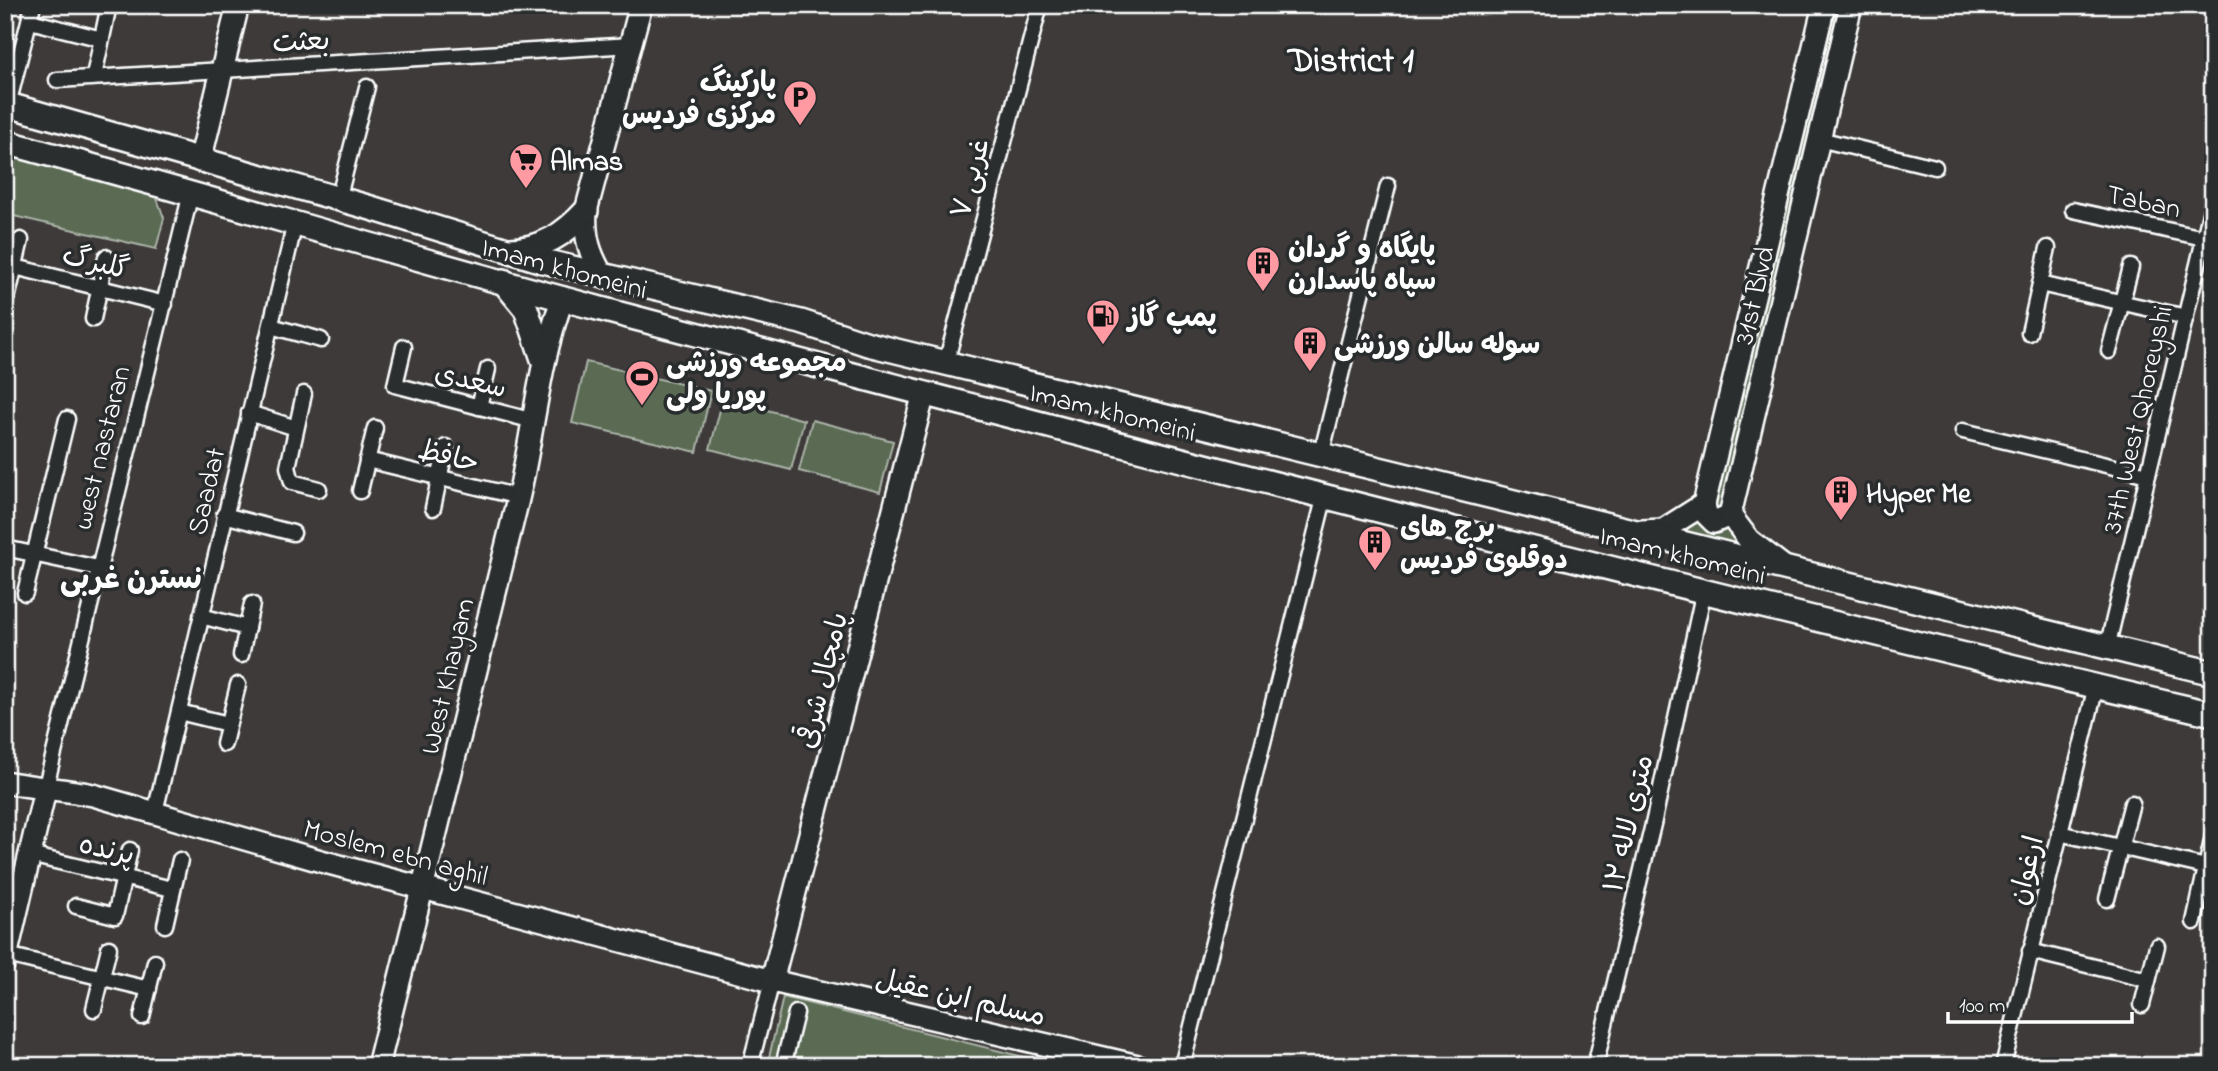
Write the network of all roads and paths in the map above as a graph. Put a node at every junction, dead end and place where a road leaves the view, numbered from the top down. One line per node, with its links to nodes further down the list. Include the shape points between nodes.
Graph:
1 (33, 5): 8 (street)
2 (109, 5): 9 (street)
3 (238, 5): 11 (street)
4 (641, 5): 10 (street)
5 (1040, 5): 54 (street, ۷ غربی)
6 (1824, 5): 74 (street, 31st Blvd)
7 (1850, 5): 16 (street, 31st Blvd)
8 (30, 21): 9 (street); 15 (street)
9 (102, 39): 12 (street)
10 (632, 45): 11 (street, بعثت); 26 (street)
11 (224, 68): 12 (street, بعثت); 18 (street)
12 (94, 76): 13 (street, بعثت)
13 (57, 79)
14 (367, 87): 22 (street)
15 (7, 105): 18 (main road, Imam khomeini)
16 (1819, 139): 19 (street); 76 (street, 31st Blvd)
17 (5, 142): 21 (main road, Imam khomeini)
18 (200, 161): 22 (main road, Imam khomeini)
19 (1935, 167)
20 (1388, 186): 66 (street)
21 (191, 193): 27 (main road, Imam khomeini); 43 (street, west nastaran)
22 (338, 200): 24 (main road, Imam khomeini)
23 (2213, 201): 28 (street, 37th West Qhoreyshi)
24 (370, 208): 30 (main road, via 351,218 353,230); 32 (main road, Imam khomeini)
25 (2073, 210): 28 (street, Taban)
26 (586, 211): 32 (main road, via 561,236); 36 (street, via 584,234)
27 (295, 223): 30 (main road, Imam khomeini); 47 (street, Saadat)
28 (2204, 238): 44 (street, 37th West Qhoreyshi)
29 (20, 240): 34 (street)
30 (365, 241): 37 (main road, Imam khomeini)
31 (2048, 248): 38 (street)
32 (508, 250): 36 (main road, Imam khomeini)
33 (106, 257): 39 (street)
34 (15, 267): 39 (street, گلبرگ); 40 (street)
35 (2130, 267): 42 (street)
36 (603, 277): 46 (main road, Imam khomeini)
37 (503, 281): 41 (main road, Imam khomeini); 53 (main road, via 526,309)
38 (2040, 284): 42 (street); 48 (street)
39 (99, 287): 43 (street, گلبرگ); 45 (street)
40 (8, 295)
41 (562, 298): 52 (main road, Imam khomeini); 53 (street, West Khayam)
42 (2122, 303): 44 (street); 51 (street)
43 (164, 304): 82 (street, west nastaran)
44 (2186, 317): 68 (street, 37th West Qhoreyshi)
45 (93, 318)
46 (801, 321): 52 (main road, via 806,346); 54 (main road, Imam khomeini)
47 (271, 326): 49 (street); 59 (street, Saadat)
48 (2029, 333)
49 (321, 340)
50 (404, 347): 58 (street, سعدی, via 396,385)
51 (2109, 351)
52 (788, 357): 56 (main road, Imam khomeini)
53 (543, 359): 61 (street, West Khayam)
54 (946, 363): 66 (main road, Imam khomeini)
55 (488, 369): 58 (street)
56 (924, 393): 72 (main road, Imam khomeini); 127 (street, پامچال شرقی)
57 (304, 394): 62 (street)
58 (479, 407): 61 (street, سعدی)
59 (249, 413): 62 (street); 77 (street, Saadat)
60 (67, 419): 81 (street)
61 (534, 421): 73 (street, West Khayam)
62 (296, 428): 70 (street, via 288,467 292,482)
63 (374, 428): 67 (street)
64 (1963, 431): 68 (street)
65 (446, 447): 69 (street)
66 (1321, 455): 78 (main road, Imam khomeini)
67 (367, 460): 69 (street, حافظ); 71 (street)
68 (2148, 475): 93 (street, 37th West Qhoreyshi)
69 (440, 478): 73 (street, حافظ); 75 (street)
70 (319, 489)
71 (360, 491)
72 (1325, 495): 84 (main road, Imam khomeini); 137 (street)
73 (519, 497): 114 (street, West Khayam)
74 (1704, 504): 76 (street, via 1714,522); 78 (street, via 1663,530)
75 (433, 508)
76 (1730, 514): 83 (street, via 1749,540)
77 (224, 515): 79 (street); 89 (street, Saadat)
78 (1634, 531): 83 (main road, Imam khomeini)
79 (293, 533)
80 (5, 548): 81 (street)
81 (34, 554): 82 (street); 85 (street)
82 (98, 568): 103 (street, west nastaran)
83 (1792, 571): 86 (main road, Imam khomeini)
84 (1704, 590): 91 (main road, Imam khomeini); 138 (street, ۱۲ متری لاله)
85 (25, 593)
86 (1880, 593): 87 (main road, Imam khomeini); 91 (main road, via 1883,616)
87 (1918, 602): 92 (main road, via 1905,619); 93 (main road, Imam khomeini)
88 (252, 604): 90 (street)
89 (201, 616): 90 (street); 98 (street, Saadat)
90 (247, 628): 94 (street)
91 (1867, 630): 92 (main road, Imam khomeini)
92 (1909, 642): 97 (main road, Imam khomeini)
93 (2107, 648): 95 (main road, Imam khomeini)
94 (241, 654)
95 (2213, 673)
96 (238, 685): 100 (street)
97 (2096, 686): 99 (main road, Imam khomeini); 106 (street, ارغوان)
98 (179, 712): 100 (street); 105 (street, Saadat)
99 (2213, 713)
100 (228, 724): 101 (street)
101 (224, 744)
102 (5, 782): 103 (street, Moslem ebn aghil)
103 (45, 790): 105 (street, Moslem ebn aghil, via 68,790); 110 (street, west nastaran)
104 (2132, 803): 108 (street)
105 (155, 812): 114 (street, Moslem ebn aghil)
106 (2059, 833): 108 (street); 122 (street, ارغوان)
107 (2213, 836): 112 (street)
108 (2121, 847): 112 (street); 116 (street)
109 (130, 850): 113 (street)
110 (30, 855): 113 (street, پرنده); 123 (street, west nastaran)
111 (180, 860): 115 (street)
112 (2206, 867): 118 (street)
113 (124, 877): 115 (street, پرنده); 117 (street, via 115,916)
114 (425, 888): 127 (street, Moslem ebn aghil); 133 (street, West Khayam)
115 (172, 889): 119 (street)
116 (2107, 899)
117 (76, 906)
118 (2194, 922)
119 (165, 925)
120 (2157, 946): 126 (street)
121 (109, 948): 125 (street)
122 (2030, 951): 126 (street); 139 (street, ارغوان)
123 (6, 958): 125 (street)
124 (155, 962): 128 (street)
125 (102, 978): 128 (street); 130 (street)
126 (2148, 980): 129 (street)
127 (772, 981): 134 (street); 136 (street, مسلم ابن عقیل)
128 (149, 989): 132 (street)
129 (2142, 1005)
130 (94, 1009)
131 (796, 1013): 135 (street)
132 (142, 1017)
133 (377, 1066)
134 (750, 1066)
135 (783, 1066)
136 (1138, 1066)
137 (1182, 1066)
138 (1595, 1066)
139 (2003, 1066)

